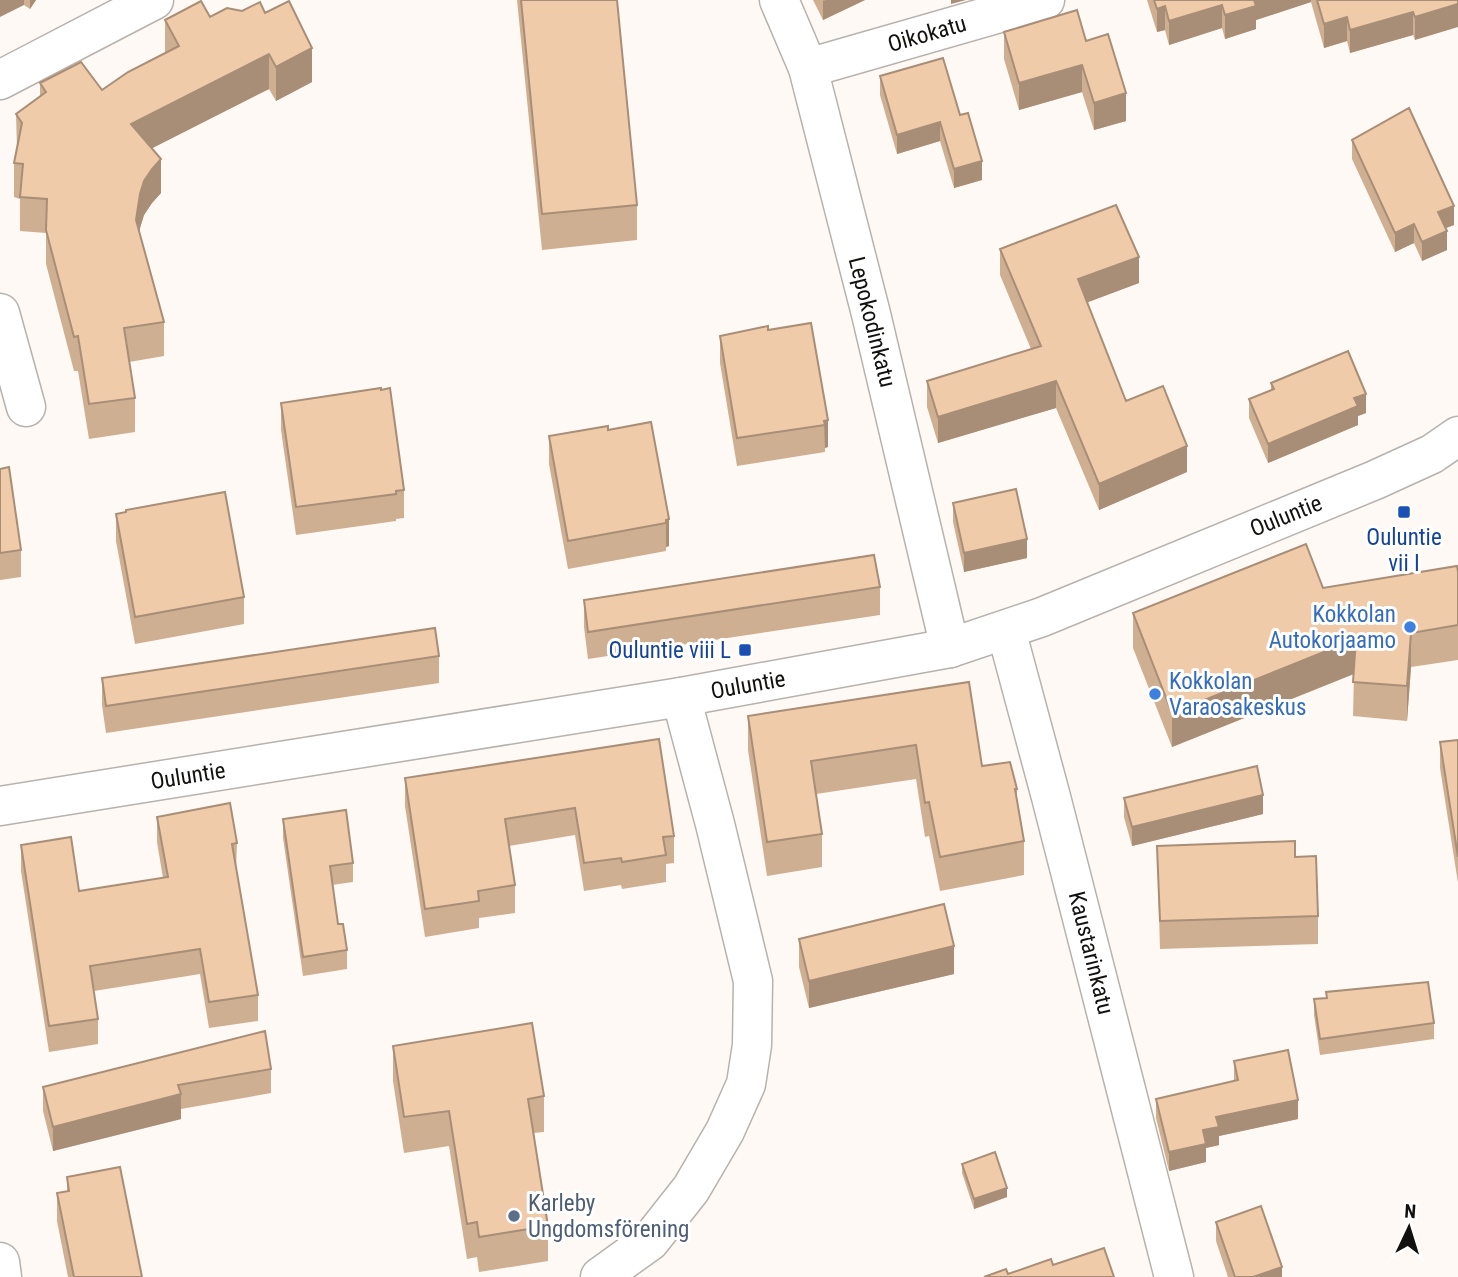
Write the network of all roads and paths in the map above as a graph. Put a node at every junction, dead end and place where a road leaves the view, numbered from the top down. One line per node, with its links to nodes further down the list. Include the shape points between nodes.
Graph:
1 (153, 0): 5 (street)
2 (779, 0): 4 (street, Lepokodinkatu)
3 (1045, 0): 4 (street, Oikokatu)
4 (808, 68): 10 (street, Lepokodinkatu)
5 (0, 80)
6 (0, 313): 7 (street)
7 (26, 407)
8 (1458, 436): 9 (street, Ouluntie, via 1432,454 1375,480)
9 (1006, 630): 10 (street, Ouluntie); 16 (street, Kaustarinkatu)
10 (950, 648): 11 (street, Ouluntie)
11 (681, 697): 12 (street, Ouluntie); 15 (street, via 753,981 752,1045 746,1084 691,1189 650,1241)
12 (0, 806)
13 (0, 1262): 14 (street)
14 (2, 1277)
15 (600, 1277)
16 (1174, 1277)

